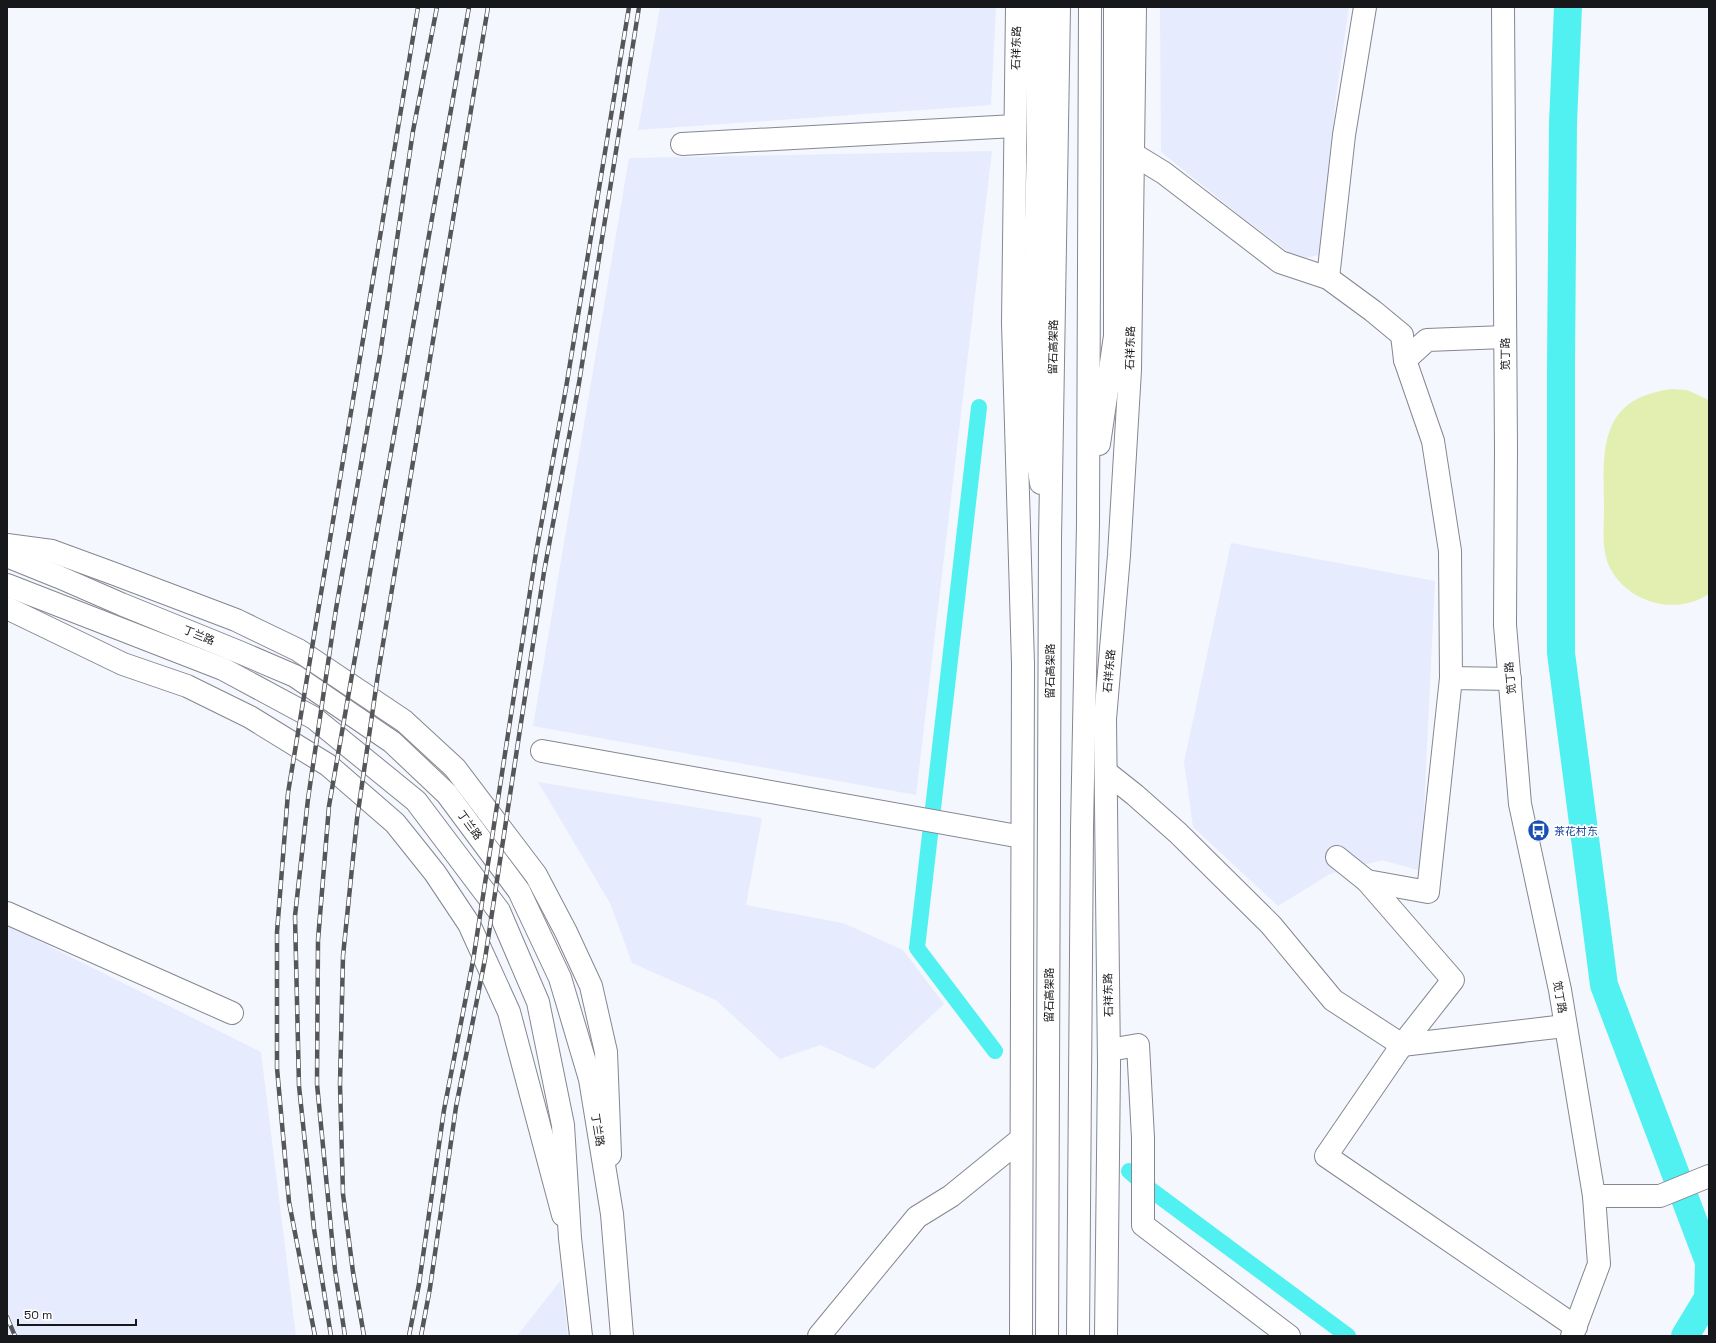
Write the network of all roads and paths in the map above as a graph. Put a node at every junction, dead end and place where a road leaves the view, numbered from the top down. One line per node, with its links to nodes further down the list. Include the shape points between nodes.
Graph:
1 (1017, 7): 9 (main road, 石祥东路)
2 (1037, 7): 16 (main road, via 1038,148 1033,331 1035,443)
3 (1115, 7): 15 (main road, via 1115,336)
4 (1135, 7): 11 (main road, 石祥东路)
5 (1366, 7): 12 (main road, via 1344,135)
6 (1503, 7): 13 (main road, 笕丁路)
7 (1059, 12): 16 (main road, 留石高架路)
8 (1089, 12): 15 (main road)
9 (1015, 126): 10 (main road); 25 (main road, 石祥东路, via 1013,323 1023,664)
10 (682, 144)
11 (1133, 154): 12 (main road, via 1164,173 1280,262); 24 (main road, 石祥东路, via 1130,370 1119,555 1105,719)
12 (1328, 278): 14 (main road, via 1402,335)
13 (1505, 337): 14 (main road, via 1427,340); 22 (main road, 笕丁路, via 1505,625)
14 (1405, 360): 21 (main road, via 1433,441 1450,551)
15 (1088, 524): 44 (main road, via 1082,829)
16 (1050, 540): 43 (main road, 留石高架路)
17 (7, 545): 36 (main road, via 52,551 112,572 236,620 298,650 404,721 455,768 536,875 591,986 606,1052)
18 (7, 556): 36 (main road, 丁兰路, via 295,676 392,742 447,794 519,891 560,978 590,1079)
19 (7, 585): 37 (main road, 丁兰路, via 223,669 314,718 416,801 499,912 538,1002 563,1125)
20 (7, 608): 37 (main road, via 123,664 187,686 250,717 328,765 395,823 435,873 469,924 509,1012)
21 (1451, 678): 22 (main road); 27 (main road, via 1428,892)
22 (1510, 679): 30 (main road, 笕丁路, via 1520,804)
23 (542, 751): 25 (main road)
24 (1106, 772): 31 (main road, via 1178,833 1271,925 1333,1000); 32 (main road, 石祥东路)
25 (1022, 837): 33 (main road, 石祥东路)
26 (1337, 857): 27 (main road)
27 (1367, 881): 31 (main road, via 1453,980)
28 (7, 913): 29 (main road)
29 (232, 1013)
30 (1565, 1026): 31 (main road); 35 (main road, 笕丁路)
31 (1402, 1045): 38 (main road, via 1326,1156)
32 (1108, 1050): 45 (main road, 石祥东路); 46 (main road, via 1138,1045 1143,1138 1143,1225)
33 (1021, 1139): 39 (main road, 石祥东路); 42 (main road, via 951,1196 917,1216)
34 (1702, 1179): 35 (main road, via 1660,1196)
35 (1594, 1196): 38 (main road, 笕丁路, via 1599,1264)
36 (612, 1214): 41 (main road, 丁兰路)
37 (570, 1238): 40 (main road, 丁兰路)
38 (1574, 1331)
39 (1020, 1335)
40 (581, 1336)
41 (622, 1336)
42 (819, 1336)
43 (1047, 1336)
44 (1078, 1336)
45 (1106, 1336)
46 (1289, 1336)

